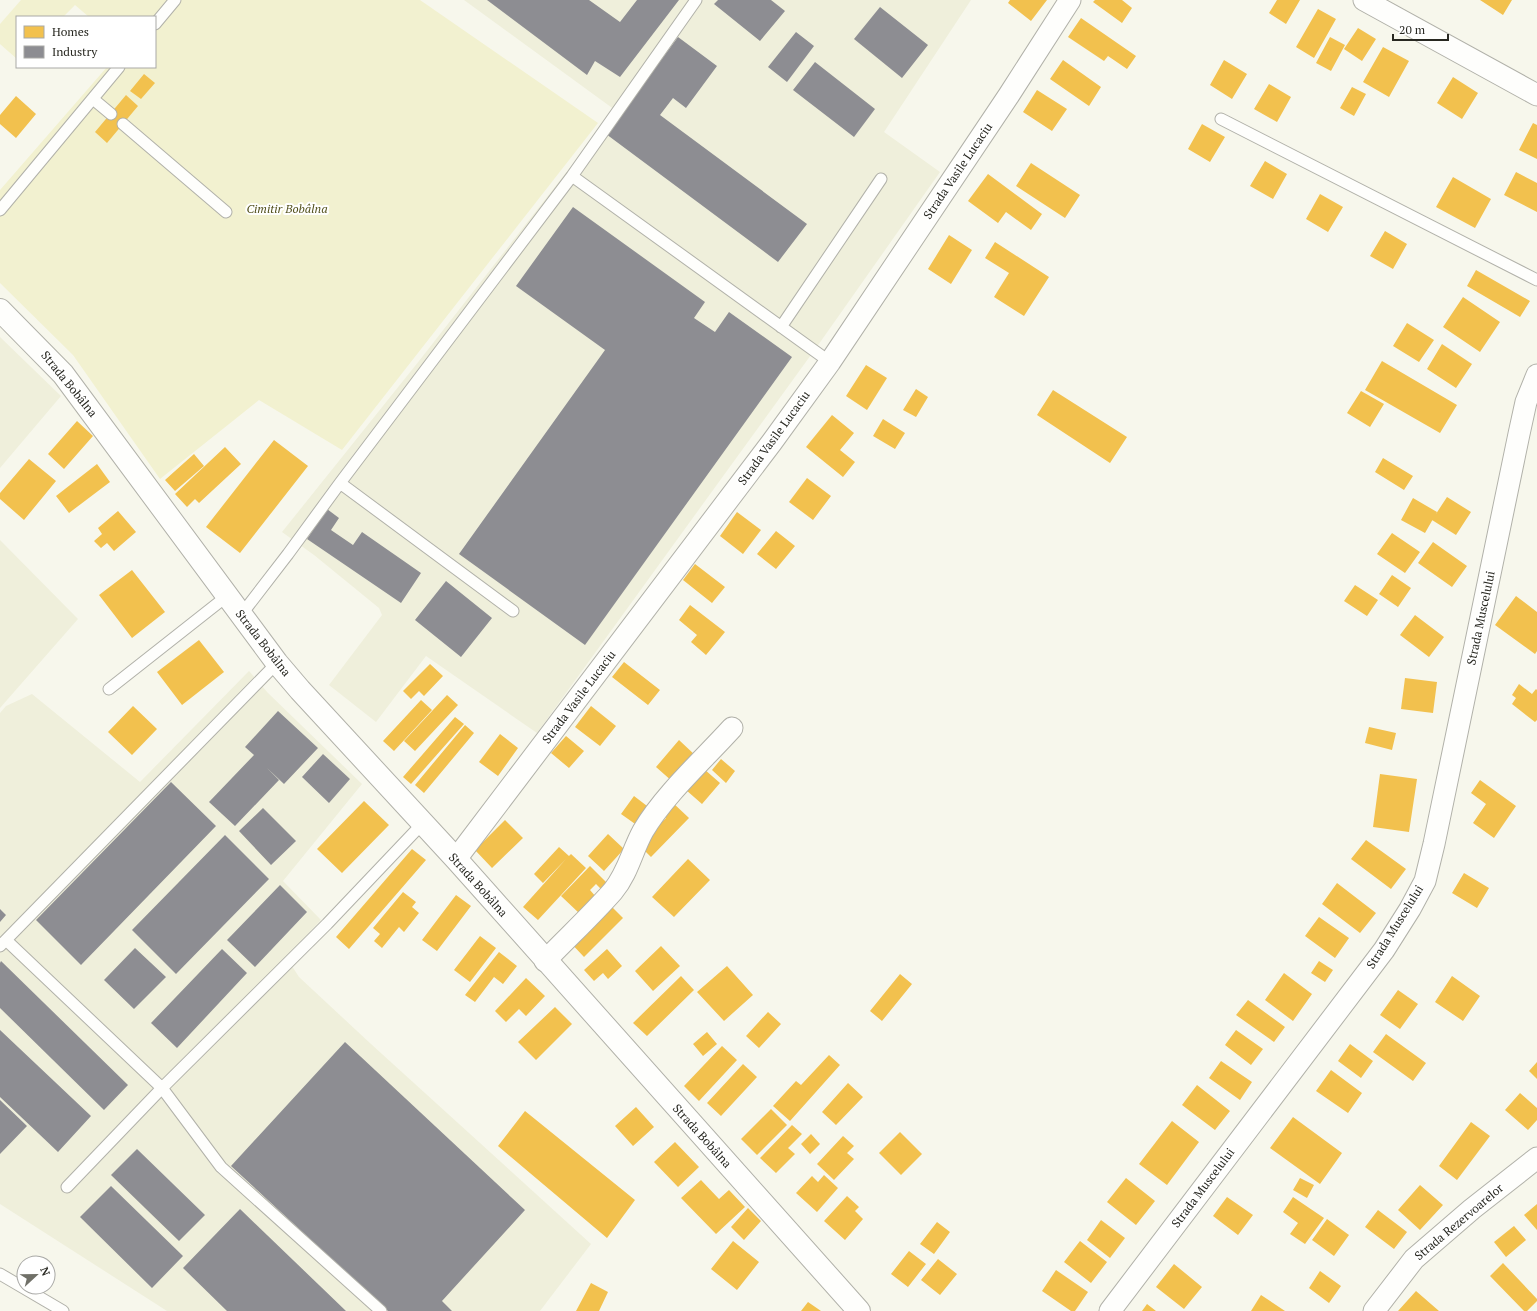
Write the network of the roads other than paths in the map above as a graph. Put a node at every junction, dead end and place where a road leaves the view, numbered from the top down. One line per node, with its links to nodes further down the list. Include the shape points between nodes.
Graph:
1 (175, 0): 5 (lane)
2 (696, 0): 12 (lane)
3 (1070, 0): 19 (street, Strada Vasile Lucaciu)
4 (1364, 0): 7 (street)
5 (156, 23)
6 (118, 68): 8 (lane)
7 (1537, 95)
8 (93, 99): 9 (lane); 14 (lane)
9 (111, 114)
10 (1221, 119): 16 (lane)
11 (123, 124): 15 (lane)
12 (572, 176): 18 (lane); 21 (lane)
13 (881, 179): 18 (lane)
14 (0, 210)
15 (226, 212)
16 (1537, 280)
17 (0, 310): 22 (main road, Strada Bobâlna, via 63,374)
18 (781, 327): 19 (lane)
19 (830, 362): 29 (street, Strada Vasile Lucaciu)
20 (1537, 375): 39 (street, Strada Muscelului, via 1526,402 1518,434 1425,881 1384,950)
21 (340, 483): 23 (lane); 24 (lane)
22 (227, 596): 24 (main road, Strada Bobâlna); 26 (lane)
23 (513, 611)
24 (241, 615): 25 (main road, Strada Bobâlna)
25 (277, 663): 28 (main road, Strada Bobâlna); 30 (lane)
26 (109, 689)
27 (732, 728): 31 (street, via 655,815 614,890)
28 (423, 823): 29 (main road, Strada Bobâlna); 32 (lane, via 327,924)
29 (456, 859): 31 (main road, Strada Bobâlna)
30 (3, 943): 32 (lane)
31 (546, 961): 36 (main road, Strada Bobâlna)
32 (162, 1088): 34 (lane); 38 (lane, via 222,1167)
33 (1537, 1158): 40 (street, Strada Rezervoarelor, via 1414,1259)
34 (66, 1187)
35 (0, 1274): 37 (lane)
36 (854, 1309)
37 (63, 1311)
38 (381, 1311)
39 (1110, 1311)
40 (1374, 1311)

